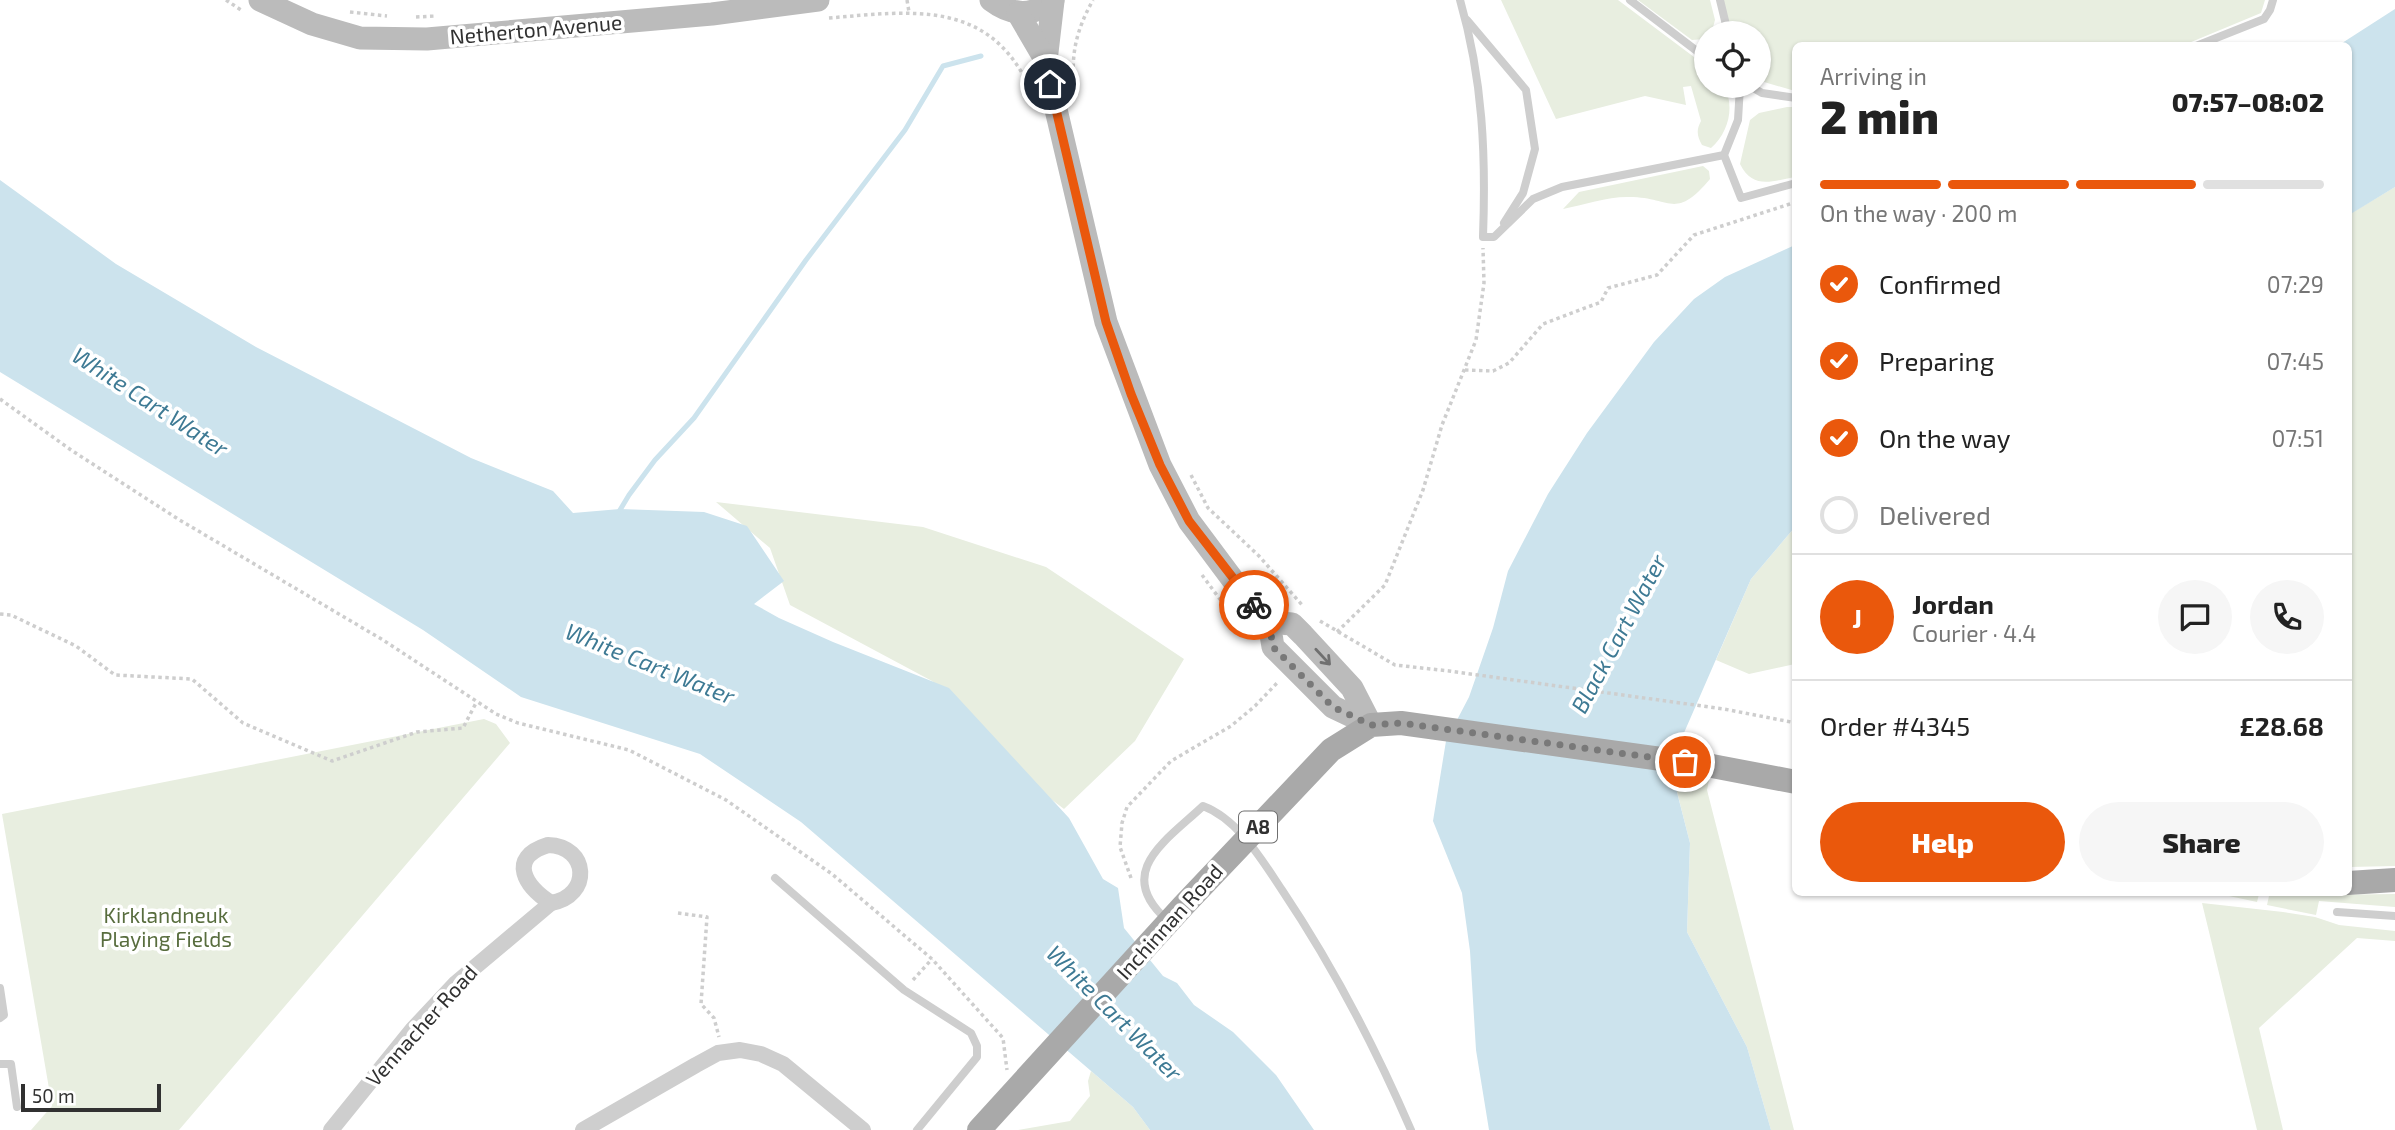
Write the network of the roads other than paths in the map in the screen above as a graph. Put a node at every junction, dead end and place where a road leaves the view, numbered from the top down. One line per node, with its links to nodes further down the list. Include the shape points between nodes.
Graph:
1 (991, 0): 9 (street)
2 (1053, 0): 9 (street, via 1031,13); 14 (street)
3 (1460, 0): 10 (lane)
4 (1630, 0): 13 (lane)
5 (1720, 0): 11 (lane)
6 (2273, 0): 12 (lane, via 2264,19)
7 (252, 6): 8 (street, Netherton Avenue, via 360,38 427,39 712,14)
8 (820, 10)
9 (1018, 13): 14 (street)
10 (1465, 17): 20 (lane, via 1482,113 1483,237); 20 (lane, via 1525,90 1535,149 1523,192)
11 (1725, 21)
12 (2206, 42)
13 (1694, 49)
14 (1046, 61): 21 (street, via 1106,322 1160,465 1189,521 1239,588 1260,629 1292,624 1352,688)
15 (1771, 94): 16 (lane)
16 (1792, 97)
17 (1739, 98): 18 (lane, via 1738,120)
18 (1724, 155): 19 (lane, via 1741,198); 20 (lane, via 1562,187 1533,199)
19 (1792, 184)
20 (1494, 237)
21 (1371, 725): 22 (main road, A8, via 1413,724); 29 (main road, Inchinnan Road / A8, via 1331,750)
22 (1792, 781)
23 (775, 878): 37 (lane, via 904,990 971,1033 977,1057)
24 (2395, 880): 25 (main road)
25 (2352, 883)
26 (551, 903): 34 (street, Vennacher Road, via 456,983)
27 (2337, 912): 28 (lane)
28 (2395, 916)
29 (1169, 922): 38 (main road, Inchinnan Road / A8); 39 (lane, via 1142,883 1145,869 1156,850 1203,806 1233,826 1263,861 1316,940)
30 (0, 988): 31 (lane, via 4,1015)
31 (0, 1018)
32 (0, 1064): 33 (lane, via 11,1064)
33 (17, 1107)
34 (331, 1130)
35 (583, 1130): 36 (street, via 696,1065 740,1050 783,1065)
36 (863, 1130)
37 (917, 1130)
38 (979, 1130)
39 (1411, 1130)

